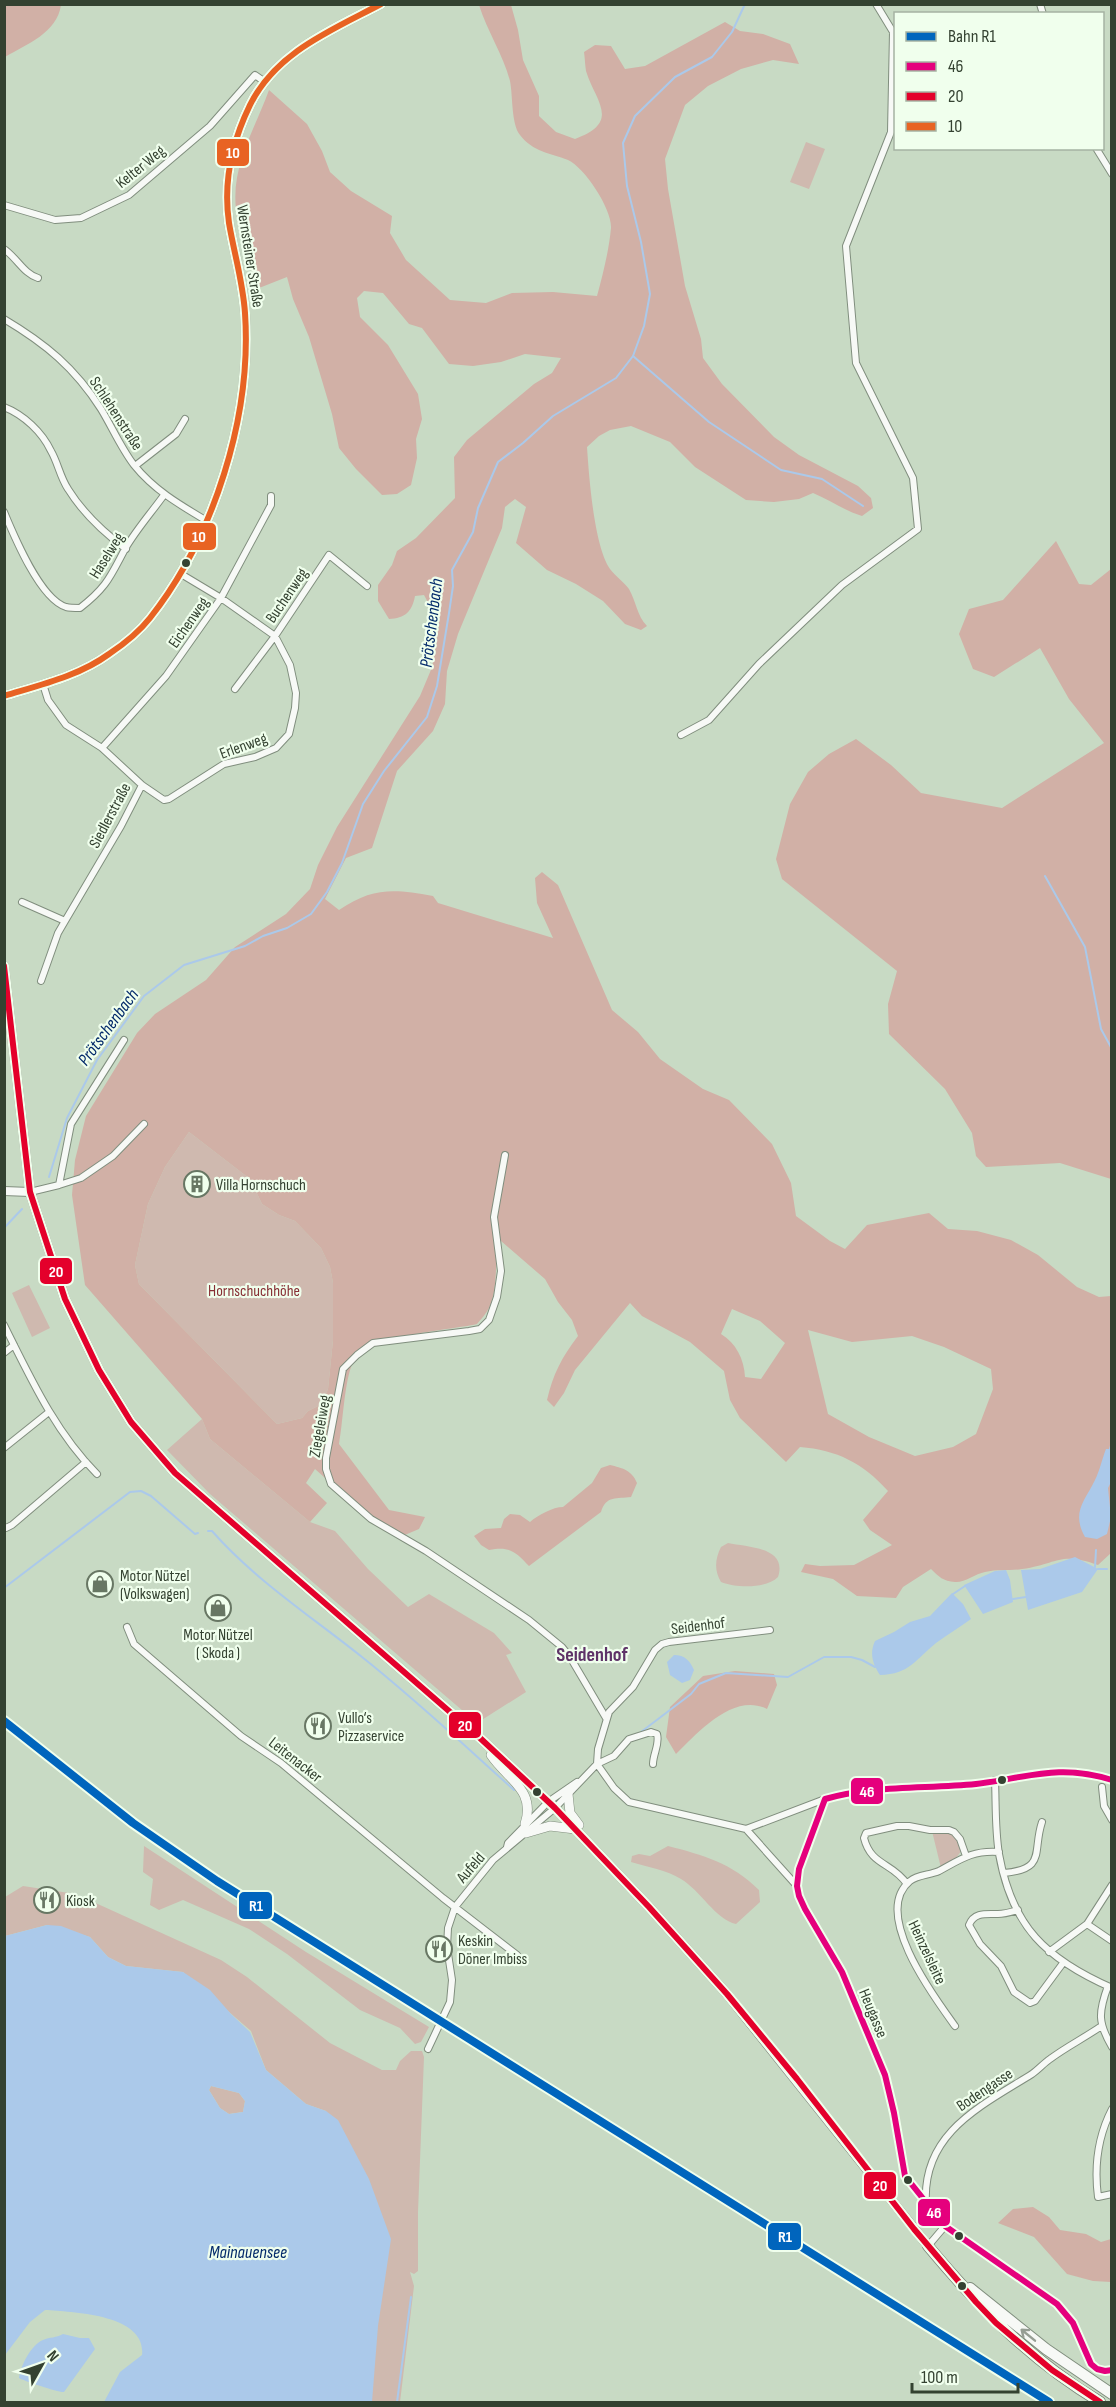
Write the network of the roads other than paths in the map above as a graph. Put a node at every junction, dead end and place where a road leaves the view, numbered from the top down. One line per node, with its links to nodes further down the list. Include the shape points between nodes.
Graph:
1 (381, 4): 3 (street, Wernsteiner Straße, via 296,51)
2 (876, 4): 26 (street, via 893,32 891,132 846,246 856,363 913,478 918,529 842,585 759,664 710,720)
3 (265, 82): 6 (street, Kelter Weg, via 255,75 210,126 129,195 81,218 55,220); 16 (street, Wernsteiner Straße, via 242,126 227,175 228,212 243,287 247,347 231,450)
4 (1097, 150): 5 (street)
5 (1112, 174)
6 (4, 205)
7 (4, 249): 8 (street, via 29,275)
8 (38, 278)
9 (4, 319): 12 (street, Schlehenstraße, via 68,365 89,391)
10 (4, 407): 17 (street, via 35,428 52,451 67,488 88,516)
11 (185, 419): 12 (street, via 176,434)
12 (135, 466): 13 (street, Schlehenstraße)
13 (164, 495): 16 (street, Schlehenstraße); 17 (street, Haselweg)
14 (271, 496): 20 (street, Eichenweg, via 271,505)
15 (4, 512): 17 (street, Haselweg, via 39,582 66,607 80,608 96,596)
16 (207, 521): 18 (street, Wernsteiner Straße)
17 (126, 549)
18 (180, 574): 20 (street, Erlenweg); 22 (street, Wernsteiner Straße, via 134,635 83,670)
19 (367, 586): 21 (street, Buchenweg, via 329,555)
20 (221, 598): 21 (street, Erlenweg); 27 (street, Eichenweg, via 166,676)
21 (275, 636): 23 (street, Buchenweg); 28 (street, Erlenweg, via 290,665 296,693 293,721 284,741 267,754 224,764 169,799 156,796)
22 (43, 684): 24 (street, Wernsteiner Straße); 25 (street, Wernsteiner Straße); 27 (street, Siedlerstraße, via 48,700 66,725)
23 (235, 689)
24 (4, 690)
25 (4, 696)
26 (681, 735)
27 (102, 747): 28 (street, Siedlerstraße)
28 (142, 785): 30 (street, Siedlerstraße)
29 (22, 902): 30 (street)
30 (65, 921): 32 (street, Siedlerstraße)
31 (4, 966): 38 (main road)
32 (41, 981)
33 (124, 1040): 36 (street, via 71,1124)
34 (144, 1124): 36 (street, via 113,1156 81,1178)
35 (505, 1155): 49 (street, Ziegeleiweg, via 494,1217 501,1271 489,1320 480,1329 373,1343 357,1355 344,1369 326,1469 332,1484 371,1519 529,1620 562,1647)
36 (58, 1185): 38 (street)
37 (4, 1191): 38 (street)
38 (30, 1192): 50 (main road, via 65,1299 99,1370 131,1422 175,1473)
39 (4, 1325): 40 (street)
40 (14, 1345): 41 (street); 42 (street)
41 (4, 1353)
42 (49, 1412): 43 (street); 44 (street)
43 (4, 1449)
44 (86, 1462): 45 (street); 46 (street, via 12,1525)
45 (97, 1474)
46 (4, 1527)
47 (127, 1627): 72 (street, Leitenacker, via 134,1644 241,1736 281,1763)
48 (770, 1630): 49 (street, Seidenhof, via 662,1644)
49 (606, 1718): 51 (street, Seidenhof)
50 (480, 1738): 59 (main road); 62 (main road, via 527,1797)
51 (597, 1764): 52 (street, via 614,1756 629,1739 651,1732 657,1734 658,1740); 55 (street); 64 (street, via 629,1802)
52 (653, 1764)
53 (995, 1780): 54 (street, via 1050,1771); 58 (street, via 877,1789); 66 (street)
54 (1112, 1780)
55 (578, 1782): 57 (street); 59 (street)
56 (1102, 1787): 60 (street, via 1104,1806)
57 (568, 1794): 59 (street); 65 (main road, via 570,1813)
58 (825, 1799): 64 (street); 71 (street, via 799,1869)
59 (551, 1805): 62 (street, Aufeld); 63 (main road)
60 (1112, 1820)
61 (1042, 1822): 68 (street, via 1034,1864 1028,1869)
62 (525, 1829): 63 (main road); 72 (street, Aufeld)
63 (575, 1829): 65 (main road)
64 (746, 1829): 71 (street)
65 (584, 1839): 88 (main road, via 727,1994)
66 (999, 1852): 67 (street); 68 (street)
67 (966, 1856): 69 (street); 69 (street, via 960,1839 949,1830 897,1826 866,1833 869,1854 897,1872)
68 (1004, 1873): 73 (street)
69 (907, 1884): 80 (street, Heinzelsleite, via 896,1903 902,1934 928,1987)
70 (1112, 1885): 74 (street)
71 (797, 1886): 86 (street, Heugasse, via 805,1909 852,1994 885,2075 904,2176)
72 (455, 1907): 77 (street, Aufeld); 83 (street, Aufeld, via 447,1947 452,1992)
73 (1018, 1910): 76 (street, via 1033,1936); 78 (street, via 979,1915 969,1925 980,1944 1001,1966 1014,1992 1024,2001 1035,2001)
74 (1086, 1924): 75 (street); 76 (street)
75 (1112, 1941)
76 (1049, 1952): 78 (street)
77 (518, 1955)
78 (1063, 1963): 79 (street)
79 (1110, 1987): 81 (street, via 1103,2000)
80 (955, 2026)
81 (1100, 2027): 82 (street); 86 (street, Bodengasse, via 958,2124 931,2162)
82 (1112, 2047)
83 (428, 2049)
84 (1112, 2109): 85 (street, via 1099,2143 1095,2174 1098,2197)
85 (1112, 2194)
86 (926, 2204): 87 (street, Heugasse)
87 (945, 2226): 88 (street); 90 (street, Heugasse, via 1057,2304 1073,2323 1091,2364)
88 (928, 2246): 89 (highway)
89 (954, 2276): 91 (highway, one-way to 89, via 1046,2349); 92 (highway, via 1011,2336)
90 (1112, 2370)
91 (1112, 2394)
92 (1096, 2400)

